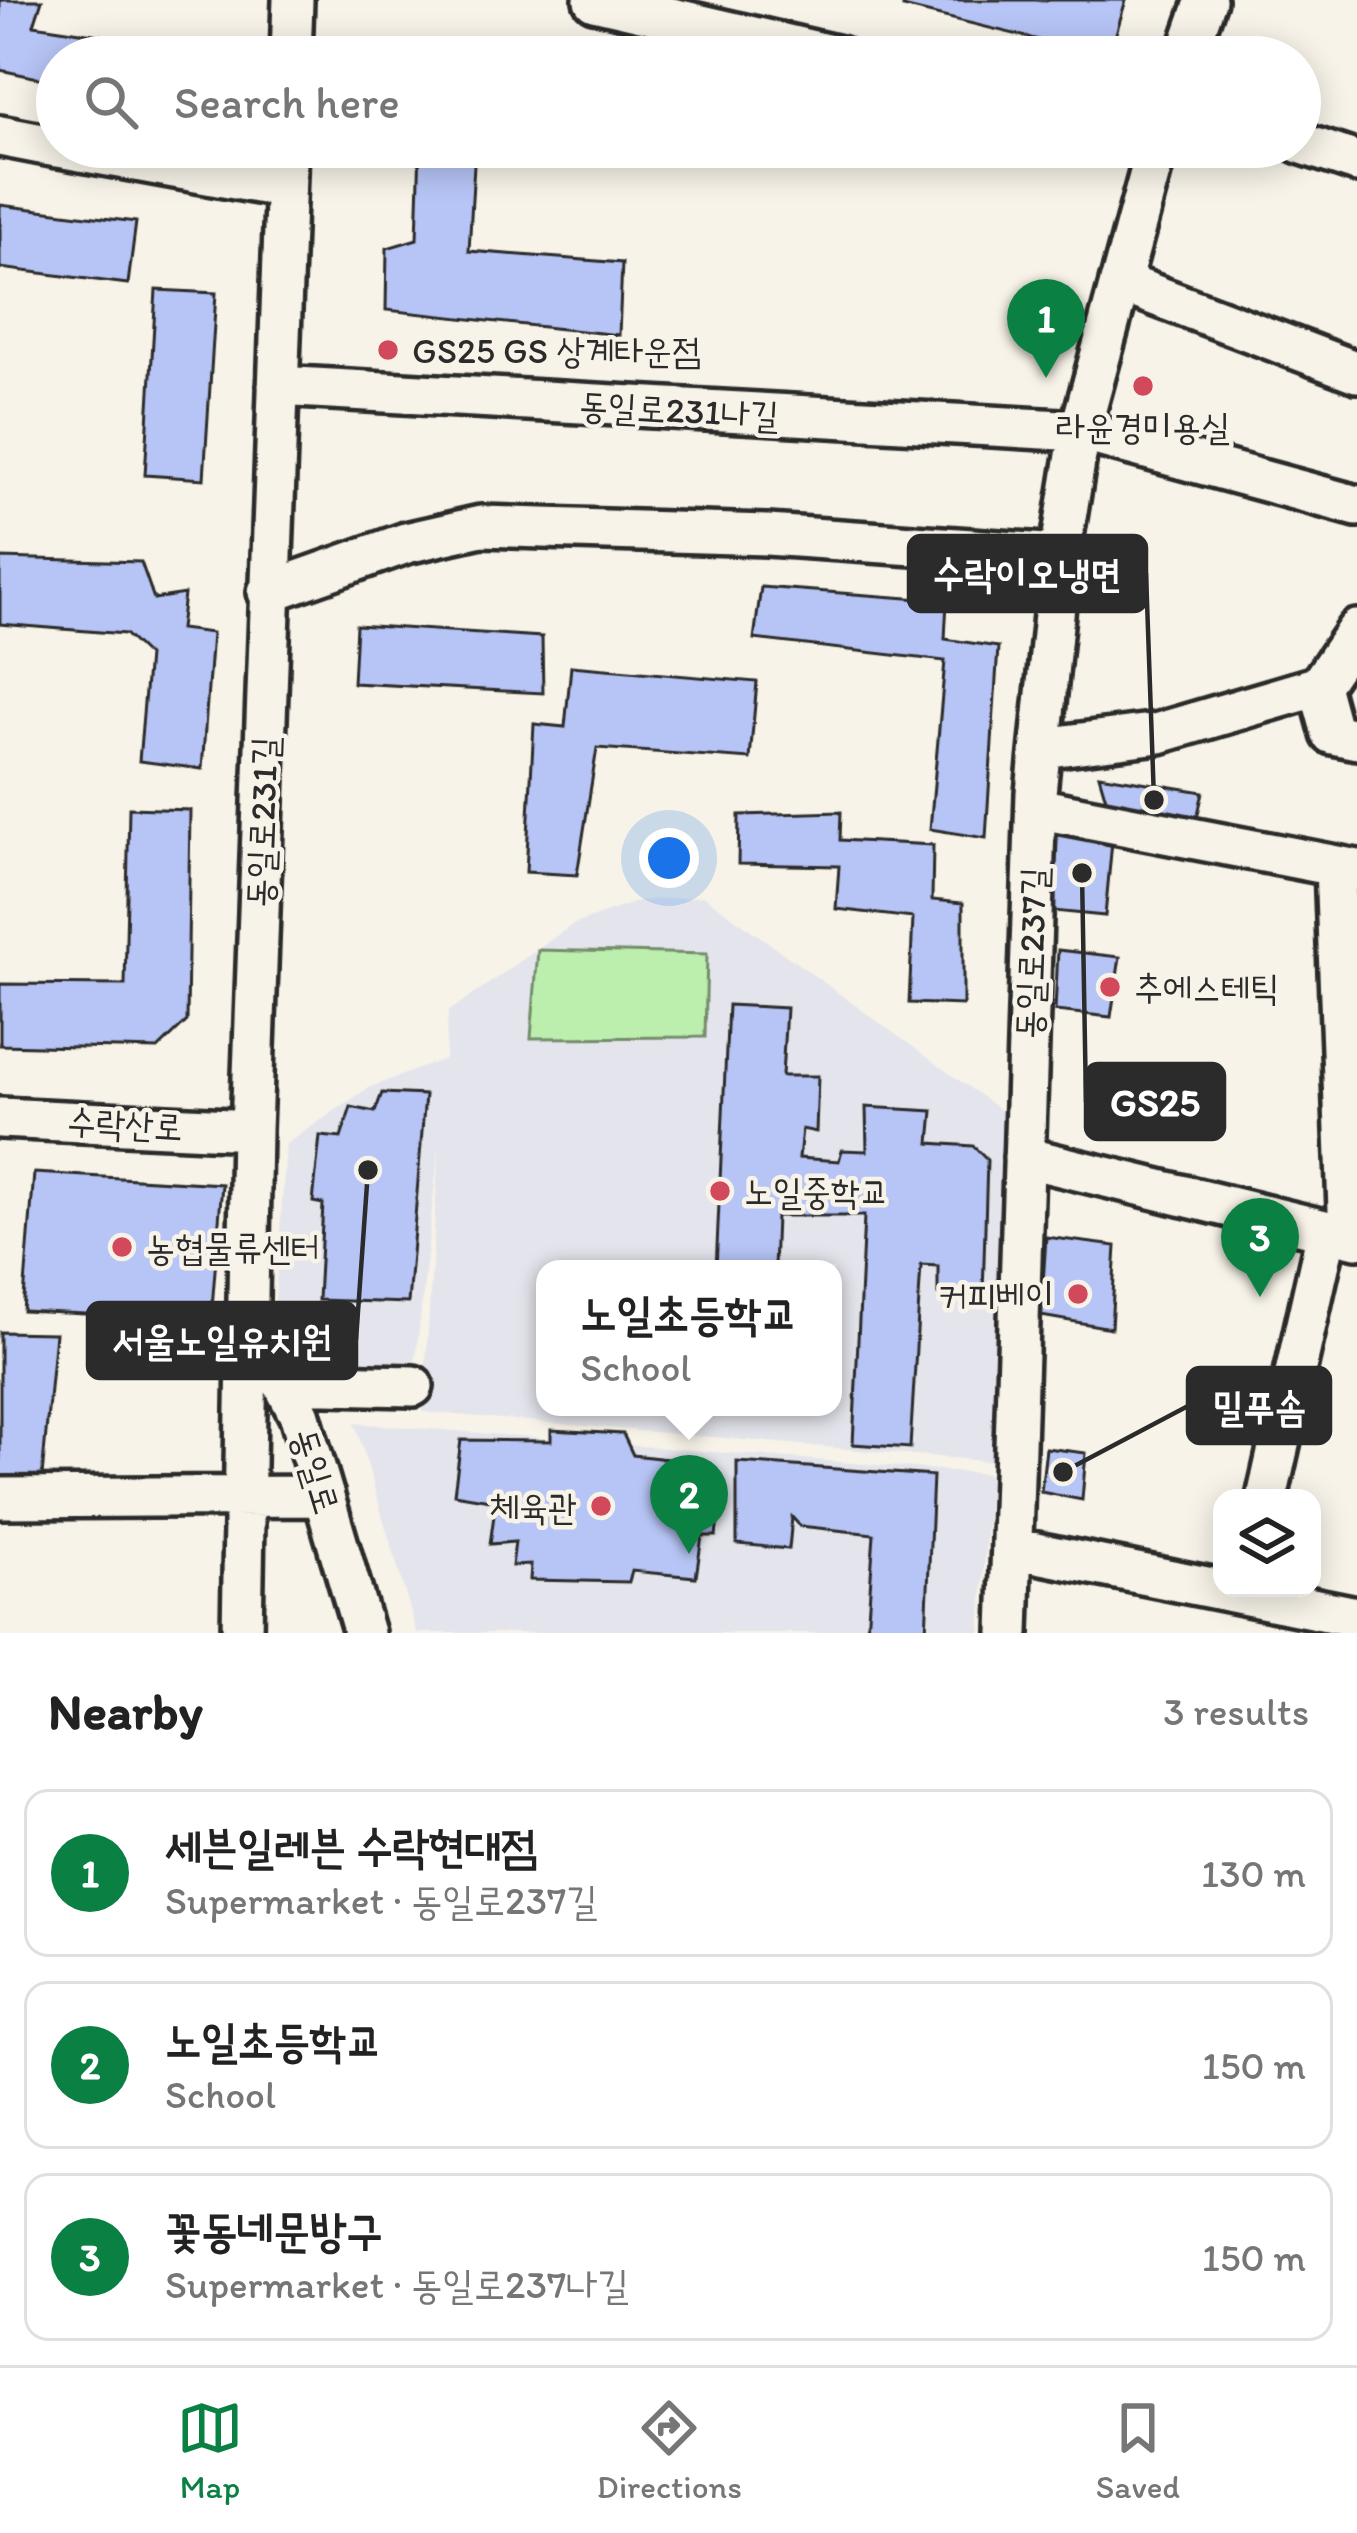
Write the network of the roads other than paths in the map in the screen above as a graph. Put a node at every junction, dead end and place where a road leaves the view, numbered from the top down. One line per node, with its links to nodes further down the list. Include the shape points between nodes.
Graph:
1 (293, 0): 4 (street)
2 (594, 0): 5 (street)
3 (1206, 0): 6 (street)
4 (292, 36)
5 (749, 36)
6 (1193, 36)
7 (0, 136): 8 (street)
8 (36, 143)
9 (1321, 150): 10 (street)
10 (1357, 162)
11 (174, 168): 14 (street)
12 (285, 168): 14 (street, 동일로231길)
13 (1151, 168): 15 (street, 동일로237길)
14 (285, 188): 17 (street, 동일로231길)
15 (1120, 282): 16 (street); 18 (street, 동일로237길)
16 (1357, 372)
17 (278, 386): 18 (street, 동일로231나길); 21 (street, 동일로231길)
18 (1080, 430): 19 (street, 동일로231나길); 20 (street, 동일로237길)
19 (1357, 506)
20 (1060, 555): 21 (street, via 481,526); 25 (street, 동일로237길)
21 (268, 592): 30 (street, 동일로231길)
22 (1357, 630): 23 (street)
23 (1319, 686): 24 (street, via 1332,734); 25 (street, via 1159,733)
24 (1357, 739)
25 (1042, 748): 26 (street, 동일로237길)
26 (1036, 808): 27 (street); 32 (street, 동일로237길)
27 (1346, 868): 28 (street)
28 (1348, 998): 31 (street)
29 (0, 1118): 30 (street, 수락산로)
30 (251, 1130): 34 (street, 동일로231길)
31 (1351, 1131): 33 (street)
32 (1024, 1157): 33 (street); 41 (street, 동일로237길)
33 (1344, 1235): 37 (street)
34 (248, 1316): 35 (street, 동일로); 39 (street, 동일로231길)
35 (283, 1383): 36 (street); 38 (street, 동일로)
36 (413, 1386)
37 (1270, 1489)
38 (324, 1496): 39 (street); 46 (street, 동일로)
39 (246, 1497): 40 (street); 45 (street, 동일로231길)
40 (0, 1498)
41 (1012, 1548): 42 (street); 47 (street, 동일로237길)
42 (1213, 1586)
43 (1268, 1597): 44 (street)
44 (1357, 1617)
45 (242, 1633)
46 (364, 1633)
47 (1010, 1633)

